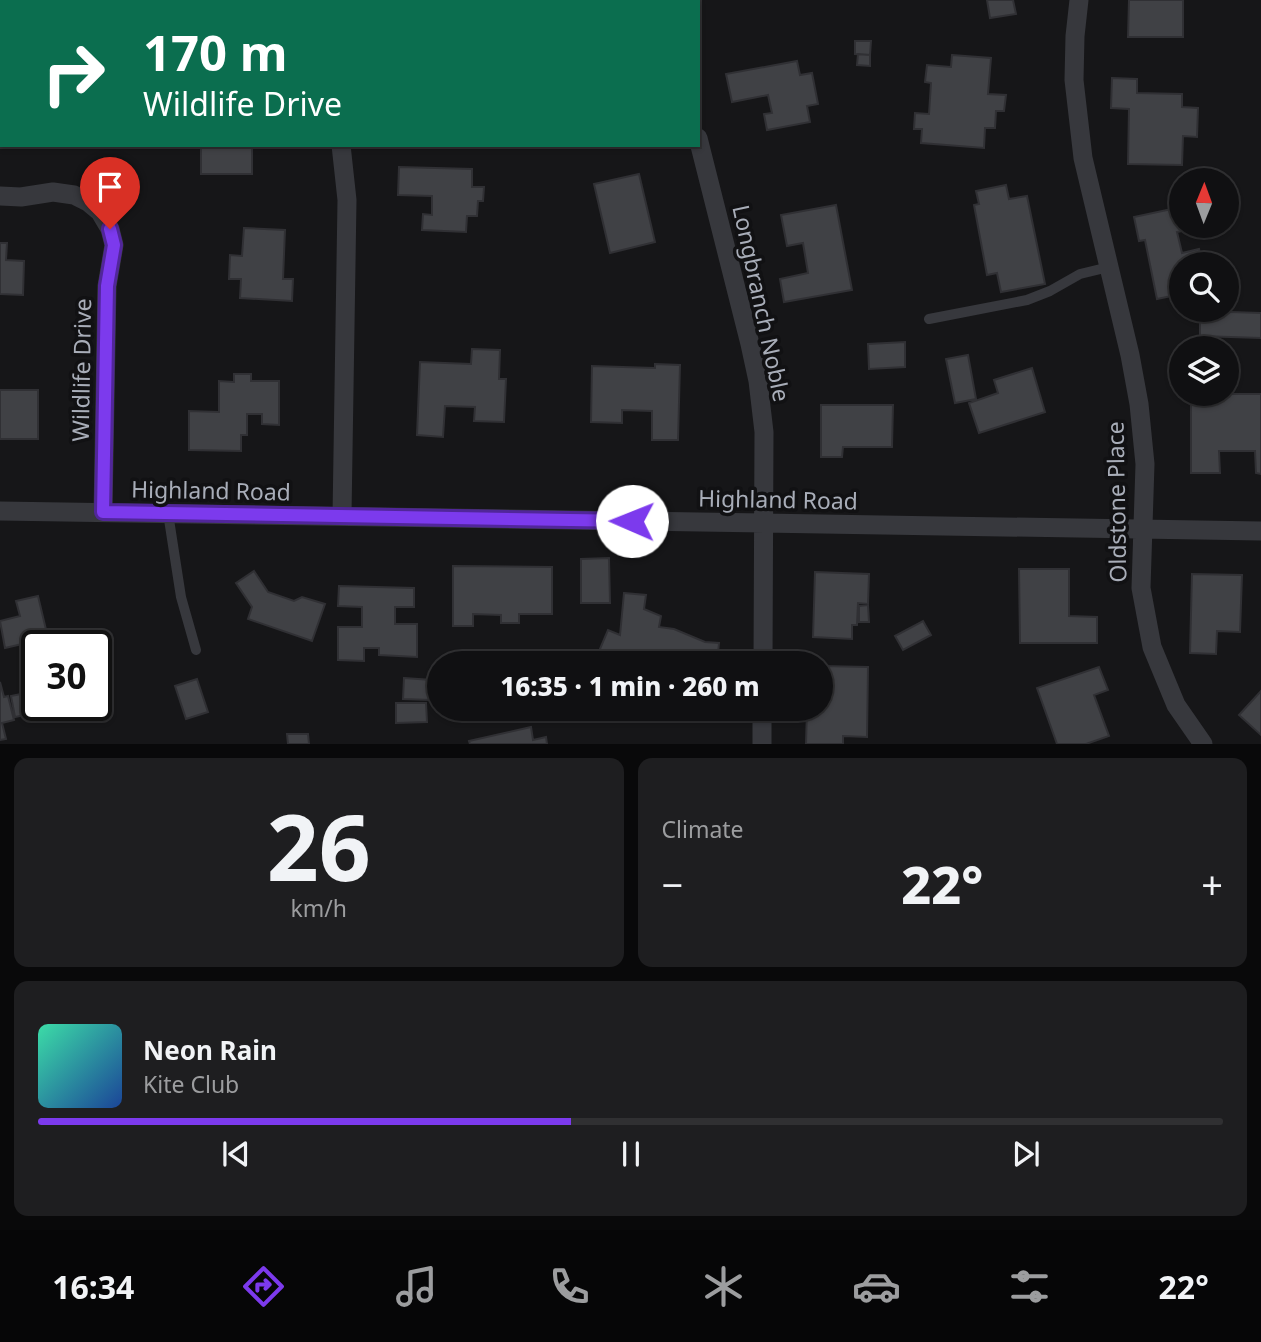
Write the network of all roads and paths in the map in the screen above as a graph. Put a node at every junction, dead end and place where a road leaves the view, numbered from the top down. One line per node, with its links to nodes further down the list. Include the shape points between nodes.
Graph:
1 (1079, 0): 5 (street, Oldstone Place, via 1074,79 1083,158)
2 (700, 146): 11 (street, Longbranch Noble, via 758,381 764,432)
3 (341, 147): 10 (street, via 347,200)
4 (0, 196): 8 (street, Wildlife Drive, via 74,194 100,212 110,229 114,245 107,286)
5 (1109, 267): 6 (lane, via 1080,274 1027,300); 12 (street, Oldstone Place, via 1139,404 1145,464)
6 (929, 319)
7 (0, 511): 8 (street, Highland Road)
8 (103, 512): 9 (street, Highland Road)
9 (168, 513): 10 (street, Highland Road); 14 (lane, via 181,597)
10 (342, 516): 11 (street, Highland Road)
11 (764, 523): 12 (street, Highland Road); 15 (street, Longbranch Noble)
12 (1142, 529): 13 (street, Highland Road); 18 (street, Oldstone Place, via 1141,588 1152,647 1176,705)
13 (1261, 531)
14 (196, 650)
15 (763, 651)
16 (762, 721): 17 (street)
17 (762, 744)
18 (1203, 744)

